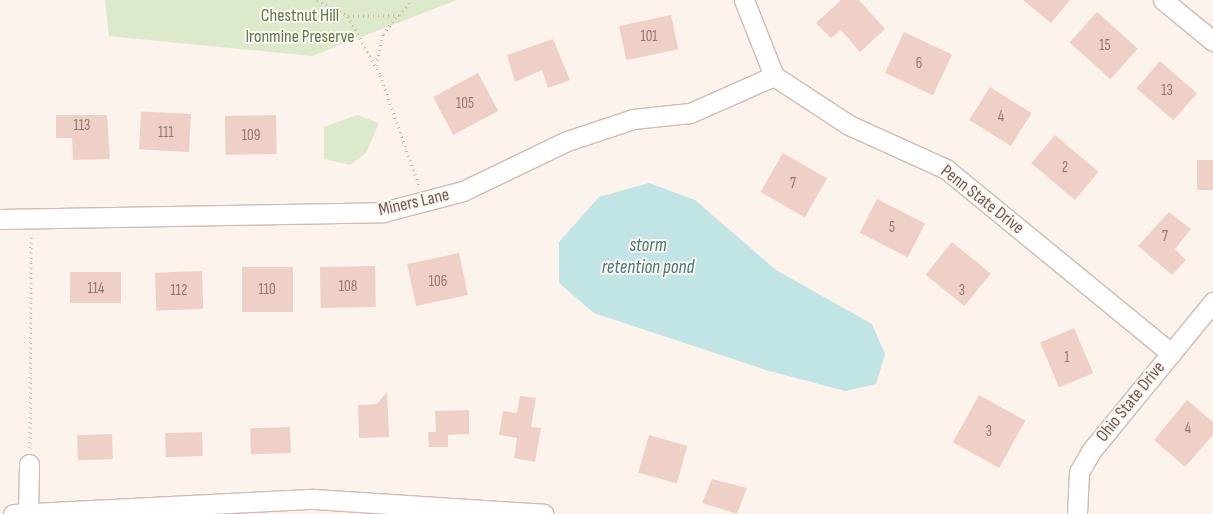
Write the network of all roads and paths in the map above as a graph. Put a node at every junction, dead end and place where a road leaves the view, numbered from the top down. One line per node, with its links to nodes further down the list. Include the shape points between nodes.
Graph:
1 (317, 0): 6 (path)
2 (411, 0): 5 (path)
3 (744, 0): 9 (street)
4 (1163, 0): 7 (street)
5 (399, 15): 6 (path); 8 (path, via 383,34)
6 (348, 16): 8 (path)
7 (1213, 41)
8 (376, 66): 10 (path, via 414,162)
9 (774, 76): 10 (street, Miners Lane, via 690,113 633,119 566,141 463,191); 14 (street, Penn State Drive, via 849,125 946,169)
10 (423, 202): 12 (street, Miners Lane, via 383,212)
11 (0, 219): 12 (street, Miners Lane)
12 (31, 219): 15 (path)
13 (1213, 302): 14 (street, Ohio State Drive)
14 (1171, 353): 18 (street, Ohio State Drive, via 1087,457 1079,472)
15 (29, 464): 16 (street)
16 (20, 514): 17 (street, via 314,499)
17 (544, 514)
18 (1077, 514)

